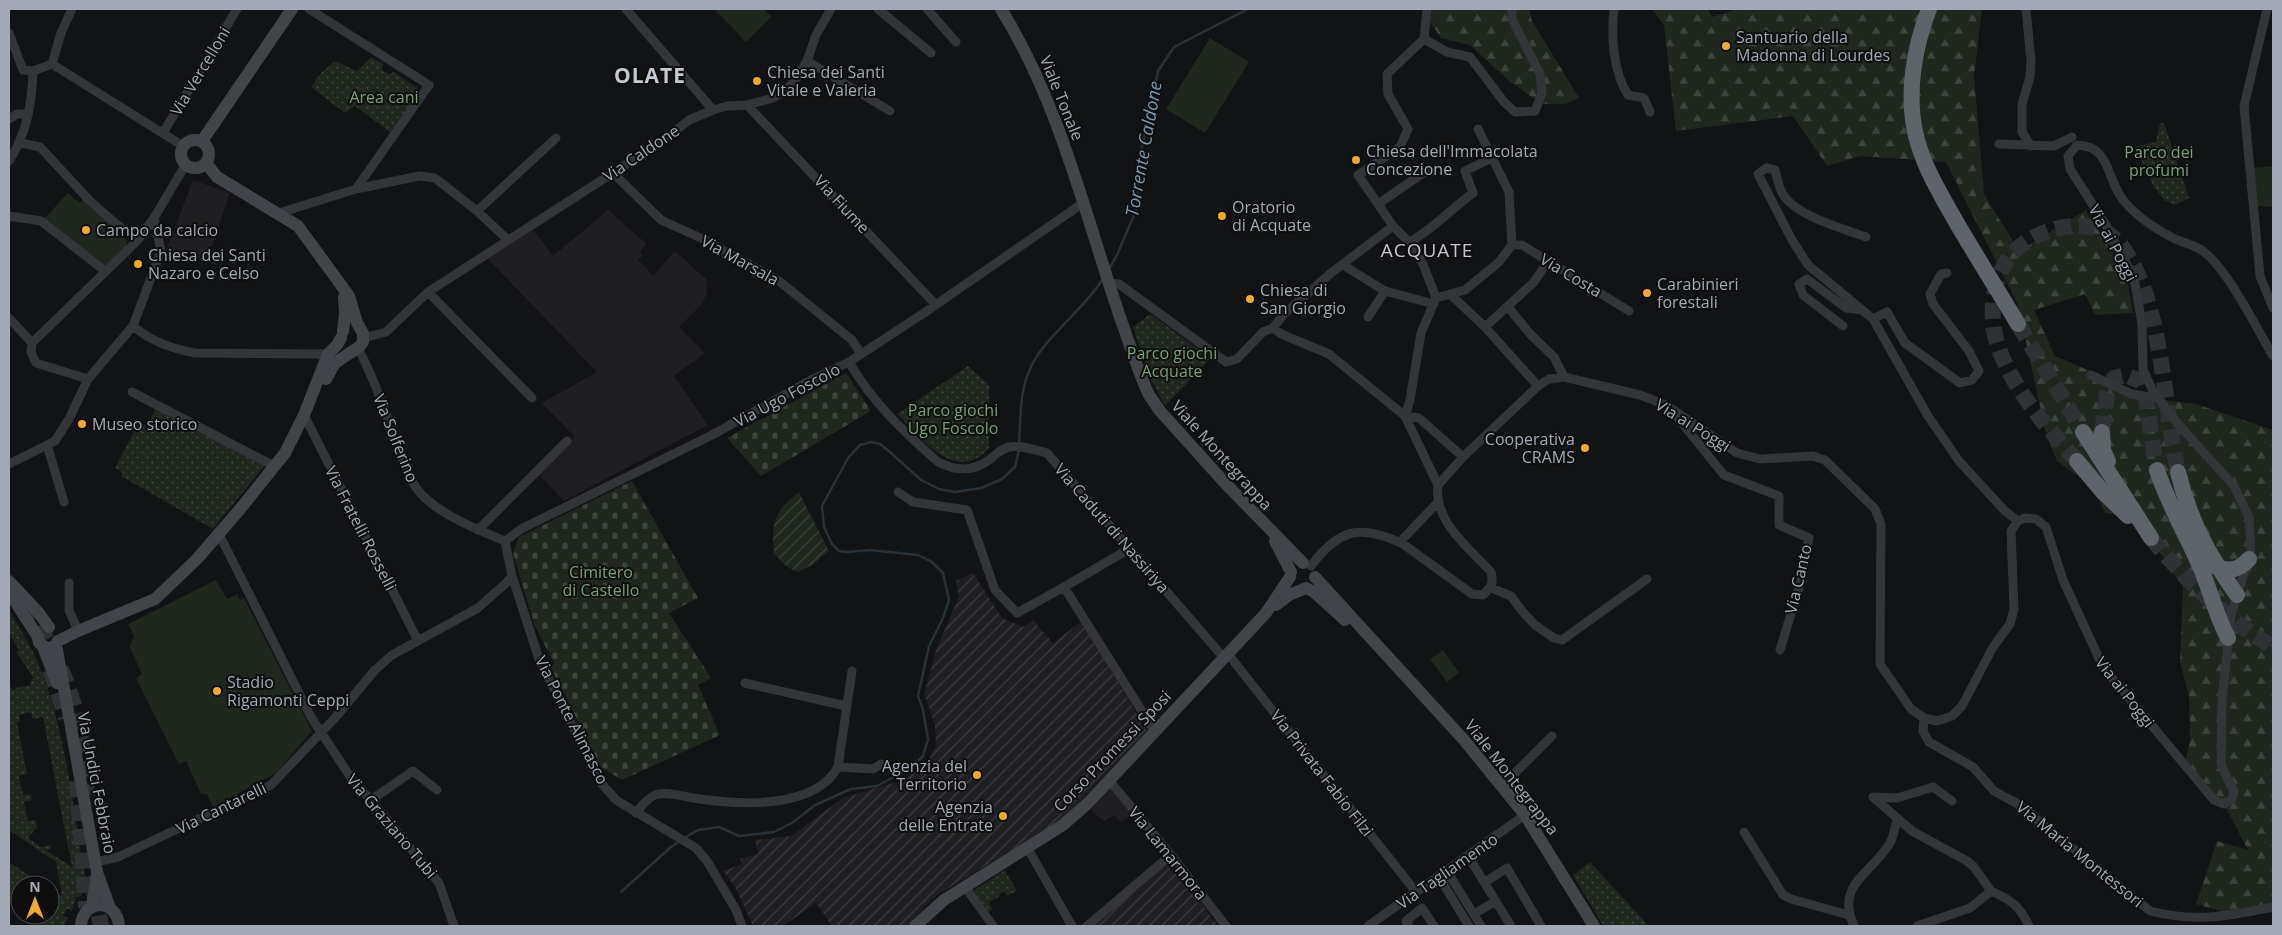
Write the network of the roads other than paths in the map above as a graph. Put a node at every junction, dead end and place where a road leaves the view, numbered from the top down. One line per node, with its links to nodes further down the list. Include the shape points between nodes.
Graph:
1 (72, 9): 21 (street)
2 (237, 9): 30 (street, Via Vercelloni)
3 (292, 9): 32 (street)
4 (309, 9): 44 (street, via 428,85)
5 (626, 9): 24 (street)
6 (831, 9): 20 (street, Via Caldone, via 816,35)
7 (878, 9): 19 (street)
8 (927, 9): 18 (street)
9 (1001, 9): 45 (street, Viale Tonale, via 1047,98)
10 (1427, 9): 17 (street)
11 (1512, 9): 17 (street, via 1512,19 1540,74 1542,94 1535,111 1515,112 1470,57 1447,52)
12 (1614, 9): 26 (street, via 1613,38 1621,85 1628,95 1644,98)
13 (1929, 9): 75 (highway, via 1916,48 1913,115 1923,160)
14 (2026, 9): 36 (street, via 2031,60 2022,104 2022,132)
15 (2267, 9): 69 (street, via 2244,106 2260,276)
16 (9, 33): 22 (street, via 23,70)
17 (1424, 39): 46 (street, via 1387,74 1388,94 1408,129 1400,147 1358,174)
18 (956, 42)
19 (931, 53)
20 (807, 61): 23 (street, Via Caldone, via 787,89 773,98); 25 (street)
21 (52, 64): 22 (street); 30 (street)
22 (33, 71): 27 (street, via 34,90)
23 (747, 105): 24 (street, Via Caldone); 67 (street, Via Fiume)
24 (713, 110): 43 (street, Via Caldone, via 684,124)
25 (890, 111)
26 (1650, 112)
27 (28, 114): 28 (street, via 17,114); 33 (street)
28 (9, 119)
29 (1478, 129): 38 (street)
30 (163, 133): 35 (street)
31 (556, 138): 47 (street)
32 (202, 141): 35 (street, via 189,140); 40 (street, via 209,151)
33 (21, 142): 39 (street); 53 (street, via 40,147 108,217)
34 (1999, 144): 36 (street)
35 (183, 146): 41 (street, via 182,159)
36 (2032, 146): 37 (street, via 2054,146 2069,140)
37 (2073, 150): 85 (street, Via ai Poggi, via 2077,145 2089,145 2100,153 2124,201 2148,222 2204,251 2225,276); 93 (street, Via ai Poggi, via 2068,156 2070,169 2107,227 2134,278 2142,324 2143,370)
38 (1492, 158): 55 (street, via 1465,172 1473,192 1450,209 1428,232); 56 (street, via 1509,192)
39 (9, 161)
40 (206, 163): 41 (street, via 195,168); 48 (street, via 216,176)
41 (188, 166): 50 (street, via 183,169)
42 (1426, 171): 46 (street)
43 (613, 173): 54 (street, Via Caldone); 84 (street, Via Marsala, via 661,220 779,281 852,340)
44 (356, 189): 47 (street, via 420,176 435,178); 48 (street)
45 (1083, 203): 61 (street, Viale Montegrappa); 67 (street, Via Ugo Foscolo)
46 (1378, 204): 51 (street)
47 (477, 211): 54 (street)
48 (279, 213): 62 (street, via 301,229)
49 (9, 216): 59 (street, via 41,221)
50 (154, 218): 53 (street); 77 (street, via 161,251)
51 (1393, 226): 55 (street); 58 (street)
52 (1866, 237): 70 (street, via 1794,206 1784,196 1776,170 1760,170 1760,179 1808,265)
53 (138, 240): 59 (street)
54 (508, 240): 64 (street, Via Caldone)
55 (1410, 242): 66 (street, via 1423,264)
56 (1512, 245): 57 (street, Via Costa, via 1522,245); 65 (street, via 1499,262 1465,290)
57 (1548, 261): 68 (street, via 1534,282); 71 (street, Via Costa)
58 (1343, 265): 63 (street); 76 (street, via 1284,314)
59 (105, 270): 82 (street)
60 (1947, 273): 74 (street, via 1941,274 1930,294 1979,371 1972,380 1960,383 1905,343 1887,312)
61 (1108, 282): 76 (street, via 1119,284 1226,362 1237,359 1263,332); 114 (street, Viale Montegrappa, via 1149,395)
62 (340, 285): 80 (street, via 345,304); 81 (street, via 349,296)
63 (1385, 291): 66 (street); 72 (street)
64 (428, 292): 81 (street, Via Caldone, via 386,332); 92 (street)
65 (1450, 294): 66 (street); 79 (street)
66 (1435, 301): 96 (street, via 1421,334)
67 (936, 304): 84 (street, Via Ugo Foscolo)
68 (1508, 307): 79 (street); 88 (street, via 1554,357)
69 (2273, 308)
70 (1862, 310): 74 (street); 78 (street, via 1846,308 1807,279 1799,284 1803,295)
71 (1629, 311)
72 (1368, 317)
73 (9, 318): 82 (street)
74 (1873, 320): 112 (street, via 1928,416 1959,461 2004,511)
75 (2018, 324)
76 (1276, 325): 96 (street, via 1281,334 1329,354)
77 (133, 326): 83 (street, via 175,350 195,353); 89 (street)
78 (1843, 326)
79 (1485, 327): 90 (street)
80 (342, 335): 81 (street, via 346,348); 81 (street, via 352,326); 83 (street)
81 (359, 341): 95 (street, via 335,363); 113 (street, Via Solferino, via 408,473 418,490 436,506)
82 (32, 343): 89 (street, via 31,352 36,363)
83 (328, 354): 95 (street)
84 (861, 354): 86 (street, Via Ugo Foscolo)
85 (2273, 356)
86 (849, 362): 116 (street, Via Ugo Foscolo); 118 (street, Via Caduti di Nassiriya, via 879,407 938,462 962,470 977,468 999,451 1010,447 1047,453)
87 (2091, 375): 93 (street, via 2131,394)
88 (1564, 377): 90 (street, via 1549,379); 94 (street, Via ai Poggi)
89 (88, 379): 100 (street, via 55,441)
90 (1538, 386): 101 (street)
91 (132, 392): 104 (street)
92 (532, 398)
93 (2158, 398): 119 (street, Via ai Poggi, via 2240,495 2250,525)
94 (1666, 404): 139 (street, Via Canto, via 1724,475 1779,496 1779,525 1809,538 1801,581); 146 (street, Via ai Poggi, via 1737,452 1760,459 1812,456 1825,460 1875,509 1881,524 1880,664 1911,708)
95 (305, 413): 104 (street, via 288,448); 137 (street, Via Fratelli Rosselli)
96 (1405, 416): 101 (street, via 1419,418); 107 (street)
97 (2083, 432): 111 (highway)
98 (2102, 432): 111 (highway, via 2103,450)
99 (567, 441): 113 (street)
100 (47, 445): 103 (street); 109 (street)
101 (1464, 457): 107 (street)
102 (2077, 461): 111 (highway, via 2103,492 2151,538)
103 (9, 464)
104 (274, 466): 115 (street)
105 (2157, 470): 120 (highway, via 2169,503)
106 (2178, 472): 121 (highway, via 2191,514)
107 (1438, 485): 110 (street)
108 (898, 492): 128 (street, via 913,502 968,510 995,590 1016,612)
109 (64, 502)
110 (1438, 502): 117 (street); 130 (street, via 1443,518 1492,572)
111 (2128, 504)
112 (2018, 521): 136 (street, Via ai Poggi, via 2036,519 2046,527 2063,580 2103,667 2115,685 2220,804 2230,801 2234,791 2222,768 2221,756); 146 (street, via 2010,536 2014,609 2010,624 1993,647 1957,712 1944,720)
113 (478, 530): 116 (street, Via Solferino)
114 (1269, 530): 122 (street, Viale Montegrappa); 123 (street, Viale Montegrappa)
115 (219, 534): 134 (street, via 155,599); 147 (street, Via Graziano Tubi, via 289,675)
116 (505, 541): 124 (street)
117 (1400, 542): 122 (street, via 1374,533 1353,532 1323,550); 130 (street, via 1472,594 1482,595)
118 (1129, 549): 128 (street); 140 (street, Via Caduti di Nassiriya)
119 (2249, 559): 121 (highway, via 2244,566 2233,570); 132 (street, Via ai Poggi)
120 (2200, 566): 132 (highway, via 2218,590); 136 (highway)
121 (2216, 567): 132 (highway)
122 (1310, 569): 123 (street, via 1293,568); 129 (street, via 1314,582); 142 (street, Viale Montegrappa)
123 (1291, 575): 129 (street, via 1296,586); 133 (street, Corso Promessi Sposi)
124 (512, 576): 137 (street, Via Cantarelli, via 478,608); 157 (street, Via Ponte Alimasco, via 539,659 601,783 616,800)
125 (1647, 580): 130 (street, via 1562,640 1535,625 1511,596)
126 (9, 581): 135 (street, Via Undici Febbraio)
127 (68, 583): 134 (street, via 69,610)
128 (1064, 587): 148 (street)
129 (1306, 588): 133 (street, Corso Promessi Sposi, via 1289,595); 142 (street, Viale Montegrappa)
130 (1491, 588)
131 (9, 592): 138 (street, Via Undici Febbraio)
132 (2237, 594): 136 (street, Via ai Poggi)
133 (1266, 613): 140 (street, Corso Promessi Sposi)
134 (78, 631): 135 (street)
135 (55, 636): 138 (street, via 50,648); 138 (street, via 42,629); 144 (street, Via Undici Febbraio)
136 (2228, 638)
137 (418, 641): 147 (street, Via Cantarelli, via 392,655 374,670)
138 (41, 642): 144 (street, Via Undici Febbraio)
139 (1780, 650)
140 (1226, 656): 148 (street, Corso Promessi Sposi); 168 (street, Via Privata Fabio Filzi)
141 (852, 671): 145 (street)
142 (1400, 671): 153 (street, Viale Montegrappa)
143 (745, 683): 145 (street)
144 (65, 701): 164 (street, Via Undici Febbraio)
145 (846, 706): 151 (street)
146 (1924, 718): 172 (street, Via Maria Montessori, via 1923,731 1929,742 1973,767 1994,790 2018,804 2150,911 2208,919)
147 (321, 730): 155 (street, Via Graziano Tubi, via 344,768); 164 (street, Via Cantarelli, via 271,785)
148 (1155, 732): 152 (street, Corso Promessi Sposi)
149 (1552, 736): 153 (street)
150 (881, 764): 151 (street, via 873,769)
151 (838, 767): 157 (street, via 833,777 802,795 760,803 719,802 656,794 645,801)
152 (1109, 780): 161 (street, Corso Promessi Sposi, via 1063,825); 162 (street, Via Lamarmora)
153 (1502, 786): 158 (street, Viale Montegrappa)
154 (437, 790): 155 (street, via 413,772)
155 (371, 800): 180 (street, Via Graziano Tubi, via 438,883)
156 (1952, 801): 159 (street, via 1933,787 1897,798 1873,797)
157 (636, 813): 181 (street, Via Ponte Alimasco, via 696,848 736,910)
158 (1525, 815): 163 (street, Via Tagliamento); 174 (street, Viale Montegrappa)
159 (1896, 820): 169 (street, via 1967,860); 176 (street, via 1891,842 1852,887 1847,905)
160 (1744, 832): 176 (street, via 1783,895)
161 (1028, 849): 167 (street, Corso Promessi Sposi); 184 (street)
162 (1171, 854): 185 (street); 186 (street, Via Lamarmora)
163 (1468, 856): 165 (street, Via Tagliamento); 166 (street)
164 (96, 867): 171 (street, Via Undici Febbraio); 173 (street, Via Undici Febbraio)
165 (1443, 874): 168 (street, Via Tagliamento); 175 (street); 189 (street)
166 (1485, 882): 170 (street); 192 (street, via 1507,868)
167 (965, 887): 182 (street, Corso Promessi Sposi, via 944,900); 183 (street)
168 (1416, 892): 177 (street, Via Tagliamento)
169 (1991, 892): 196 (street, via 1970,908); 197 (street, via 2022,910)
170 (1496, 901): 175 (street); 191 (street)
171 (92, 907): 173 (street); 178 (street, Via Undici Febbraio, via 84,914)
172 (2273, 907)
173 (110, 908): 179 (street, Via Undici Febbraio, via 117,915)
174 (1585, 912): 193 (street, Viale Montegrappa); 194 (street, Viale Montegrappa)
175 (1474, 914): 190 (street)
176 (1849, 915): 195 (street)
177 (1371, 925)
178 (81, 926)
179 (119, 926)
180 (454, 926)
181 (742, 926)
182 (915, 926)
183 (993, 926)
184 (1072, 926)
185 (1087, 926)
186 (1226, 926)
187 (1410, 926): 188 (street, via 1406,921 1422,908)
188 (1434, 926)
189 (1469, 926)
190 (1481, 926)
191 (1511, 926)
192 (1541, 926)
193 (1589, 926)
194 (1594, 926)
195 (1854, 926)
196 (1917, 926)
197 (2029, 926)

